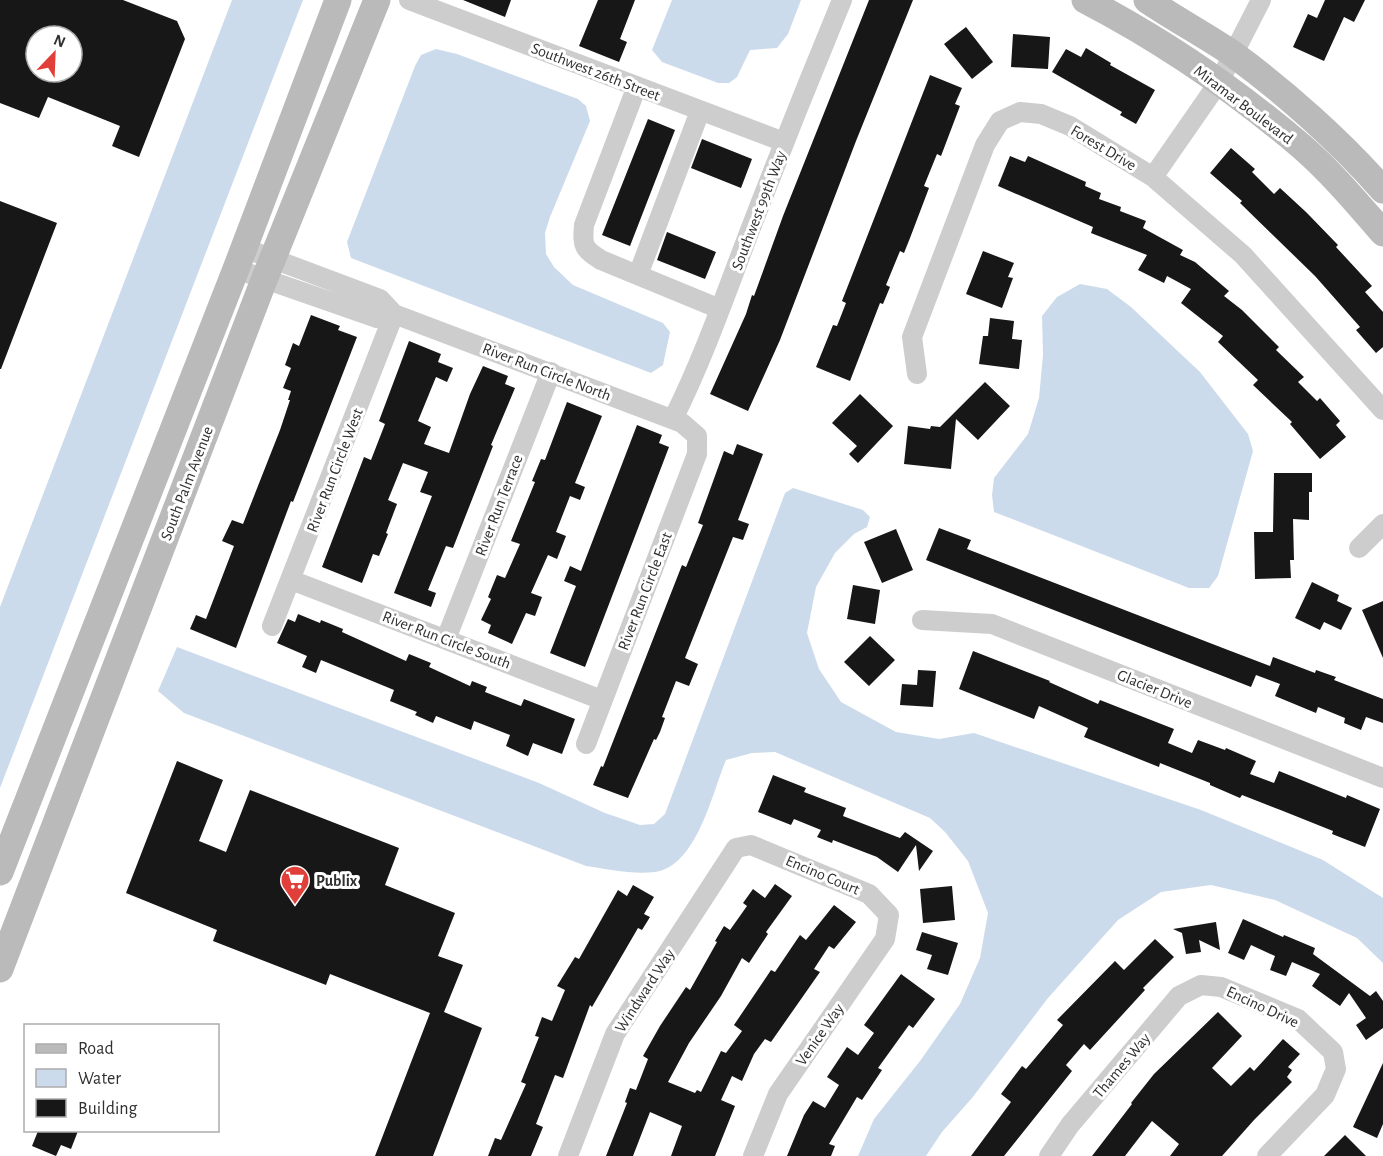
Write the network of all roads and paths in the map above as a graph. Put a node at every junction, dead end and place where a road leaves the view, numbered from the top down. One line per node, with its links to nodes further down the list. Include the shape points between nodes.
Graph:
1 (338, 0): 16 (main road, South Palm Avenue)
2 (377, 0): 17 (main road, South Palm Avenue)
3 (409, 0): 10 (street, Southwest 26th Street)
4 (842, 0): 12 (street, Southwest 99th Way)
5 (1085, 0): 9 (main road, Miramar Boulevard, via 1142,31)
6 (1147, 0): 8 (main road, Miramar Boulevard)
7 (1261, 0): 8 (street)
8 (1233, 54): 9 (street); 14 (main road, Miramar Boulevard, via 1362,165)
9 (1218, 82): 13 (street); 15 (main road, Miramar Boulevard, via 1301,147)
10 (637, 87): 11 (street, Southwest 26th Street); 18 (street, via 585,225 583,241 586,250 601,260)
11 (700, 111): 12 (street, Southwest 26th Street); 18 (street)
12 (784, 142): 19 (street, Southwest 99th Way)
13 (1153, 177): 22 (street, Forest Drive, via 1070,126 1041,114 1020,112 1000,122 985,145 912,337); 23 (street, Forest Drive, via 1243,255)
14 (1383, 190)
15 (1383, 233)
16 (240, 259): 17 (street, River Run Circle North); 36 (main road, South Palm Avenue)
17 (268, 269): 20 (street, River Run Circle North, via 377,318); 38 (main road, South Palm Avenue)
18 (638, 275): 19 (street)
19 (720, 309): 24 (street, Southwest 99th Way)
20 (394, 314): 21 (street, River Run Circle North); 28 (street, River Run Circle West)
21 (551, 372): 24 (street, River Run Circle North); 31 (street, River Run Terrace)
22 (917, 374)
23 (1383, 410)
24 (673, 419): 25 (street, River Run Circle North)
25 (697, 436): 32 (street, River Run Circle East, via 697,454)
26 (1383, 524): 27 (street)
27 (1359, 548)
28 (291, 580): 30 (street, River Run Circle West); 31 (street, River Run Circle South)
29 (922, 620): 34 (street, Glacier Drive, via 992,624)
30 (272, 626)
31 (446, 639): 32 (street, River Run Circle South)
32 (602, 700): 33 (street, River Run Circle East)
33 (586, 744)
34 (1383, 778)
35 (751, 845): 37 (street, Encino Court, via 869,894); 40 (street, Windward Way, via 736,849 615,1034)
36 (0, 872)
37 (889, 915): 41 (street, Venice Way, via 885,939 778,1094)
38 (0, 969)
39 (1201, 985): 42 (street, Thames Way, via 1179,996 1070,1125); 43 (street, Encino Drive, via 1221,987 1298,1018 1333,1052 1336,1069 1325,1095)
40 (568, 1156)
41 (753, 1156)
42 (1049, 1156)
43 (1267, 1156)

